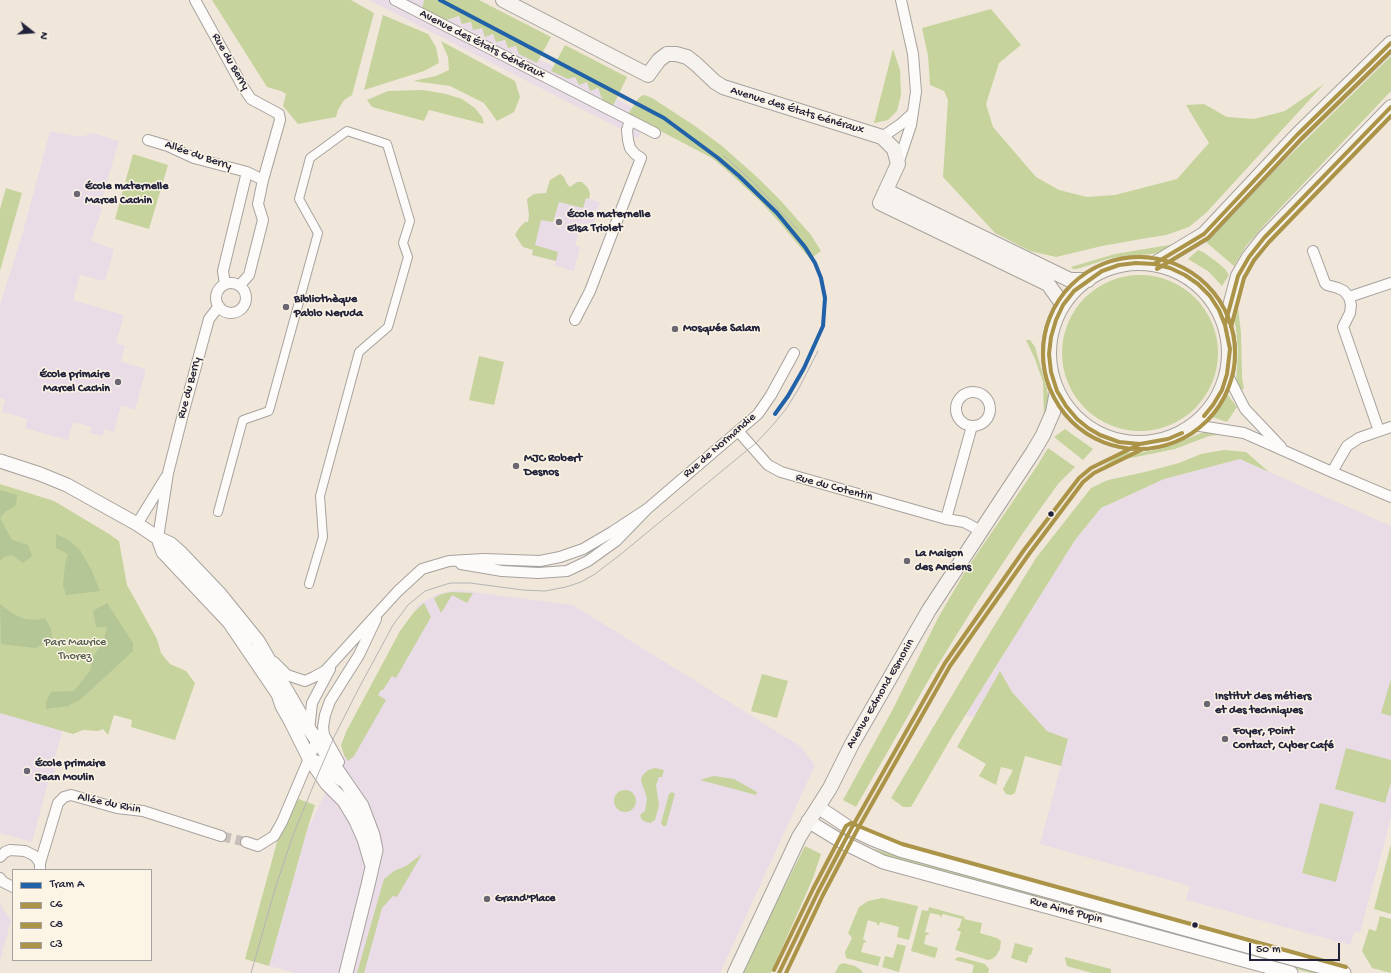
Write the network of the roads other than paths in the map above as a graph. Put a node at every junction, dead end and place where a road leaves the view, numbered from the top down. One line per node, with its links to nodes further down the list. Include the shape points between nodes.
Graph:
1 (195, 0): 14 (street, Rue du Berry, via 251,99 279,114 280,120)
2 (395, 0): 8 (street, Avenue des États Généraux)
3 (503, 0): 10 (main road, Avenue des États Généraux, via 648,75 667,54 676,54 687,57 723,87)
4 (901, 0): 7 (street, via 913,54 916,92)
5 (1391, 43): 17 (main road, via 1297,135 1204,234)
6 (1391, 107): 26 (main road, via 1260,242 1238,276)
7 (913, 113): 10 (street); 12 (street)
8 (630, 120): 9 (street, Avenue des États Généraux); 25 (street, via 627,130 630,148 641,158 590,291)
9 (655, 133)
10 (882, 137): 12 (main road, via 894,149)
11 (148, 140): 13 (street, Allée du Berry, via 194,158)
12 (898, 164): 15 (main road)
13 (247, 172): 14 (street); 20 (street, via 223,271)
14 (263, 180): 21 (street, Rue du Berry, via 258,204 263,220 248,275)
15 (884, 197): 18 (main road, via 1070,280); 23 (main road, via 1048,284)
16 (1314, 251): 22 (street, via 1325,283 1344,291)
17 (1154, 264): 18 (main road, via 1119,265 1102,271); 26 (main road, via 1180,272 1198,284 1210,296)
18 (1088, 280): 23 (main road, via 1074,291)
19 (1391, 283): 22 (street)
20 (226, 284): 21 (street, via 230,282); 24 (street, Rue du Berry, via 218,290 216,298)
21 (240, 285): 24 (street, via 247,297 240,310 231,313)
22 (1349, 297): 36 (street, via 1350,313 1343,327)
23 (1063, 305): 29 (main road, via 1051,337 1049,354)
24 (219, 306): 40 (street, Rue du Berry, via 209,320)
25 (575, 320)
26 (1226, 325): 28 (main road, via 1230,349)
27 (794, 353): 35 (street, Rue de Normandie, via 758,414)
28 (1227, 374): 32 (main road, via 1222,390 1213,405); 37 (street, via 1245,409)
29 (1057, 391): 30 (main road); 33 (main road, Avenue Edmond Esmonin)
30 (1077, 419): 32 (main road, via 1100,435 1119,442 1140,444 1168,439); 33 (main road, via 1068,418)
31 (972, 426): 44 (street)
32 (1194, 426): 37 (street, via 1244,433)
33 (1047, 427): 46 (main road, Avenue Edmond Esmonin)
34 (1391, 427): 36 (street)
35 (738, 431): 42 (street, Rue de Normandie); 44 (street, Rue du Cotentin, via 768,465 781,472)
36 (1379, 431): 39 (street, via 1359,438 1347,446)
37 (1286, 452): 39 (street)
38 (0, 461): 45 (street, via 67,484)
39 (1332, 472): 41 (street)
40 (168, 473): 45 (street, Rue du Berry); 47 (street, Rue du Berry)
41 (1391, 496)
42 (647, 509): 48 (street, Rue de Normandie, via 583,549 560,557 540,561); 48 (street, Rue de Normandie, via 616,541 588,561 567,571 538,574 502,571)
43 (218, 512): 49 (street, via 243,420 269,411 318,233 299,199 310,158 347,131 387,144 410,221 403,243 408,257 388,327 359,352 320,496 323,537)
44 (946, 519): 46 (street, Rue du Cotentin, via 964,522)
45 (137, 524): 47 (street)
46 (981, 531): 64 (main road, Avenue Edmond Esmonin, via 929,610)
47 (158, 538): 51 (street, via 180,552 220,594 258,641); 53 (street, via 163,552 229,622)
48 (449, 561): 50 (street, Rue de Normandie, via 422,569)
49 (309, 584)
50 (380, 611): 52 (street, Rue de Normandie); 54 (street, Rue de Normandie, via 359,655)
51 (266, 656): 52 (street, Rue de Normandie, via 287,675 305,681 325,671); 55 (street)
52 (336, 660): 56 (street, Rue de Normandie, via 322,681)
53 (278, 694): 55 (street); 60 (street)
54 (330, 701): 56 (street, via 317,709); 57 (street, Rue de Normandie)
55 (296, 706): 56 (street, via 303,710); 58 (street)
56 (311, 709): 58 (street, Rue de Normandie)
57 (323, 727): 59 (street, Rue de Normandie); 63 (street, via 326,740 342,766)
58 (309, 729): 59 (street); 60 (street, Rue de Normandie)
59 (317, 741): 60 (street, Rue de Normandie); 63 (street)
60 (309, 758): 61 (street); 62 (street); 63 (street, via 318,761)
61 (321, 777): 62 (street, via 308,777); 69 (street, via 344,801 356,821)
62 (299, 781): 67 (street, via 274,836 258,846)
63 (348, 786): 69 (street, via 362,806 370,827 376,850)
64 (818, 807): 65 (main road, Avenue Edmond Esmonin); 76 (street, Rue Aimé Pupin, via 851,829 900,850)
65 (808, 822): 74 (main road, Avenue Edmond Esmonin); 75 (street, Rue Aimé Pupin, via 883,862)
66 (221, 836): 70 (street, Allée du Rhin, via 144,811 117,808 71,796 64,797 58,803)
67 (246, 842)
68 (0, 857): 70 (street, Allée du Rhin, via 10,850 25,851 34,856)
69 (372, 866): 73 (street)
70 (40, 867)
71 (0, 878): 72 (street)
72 (12, 886)
73 (346, 973)
74 (735, 973)
75 (1291, 973)
76 (1344, 973)

